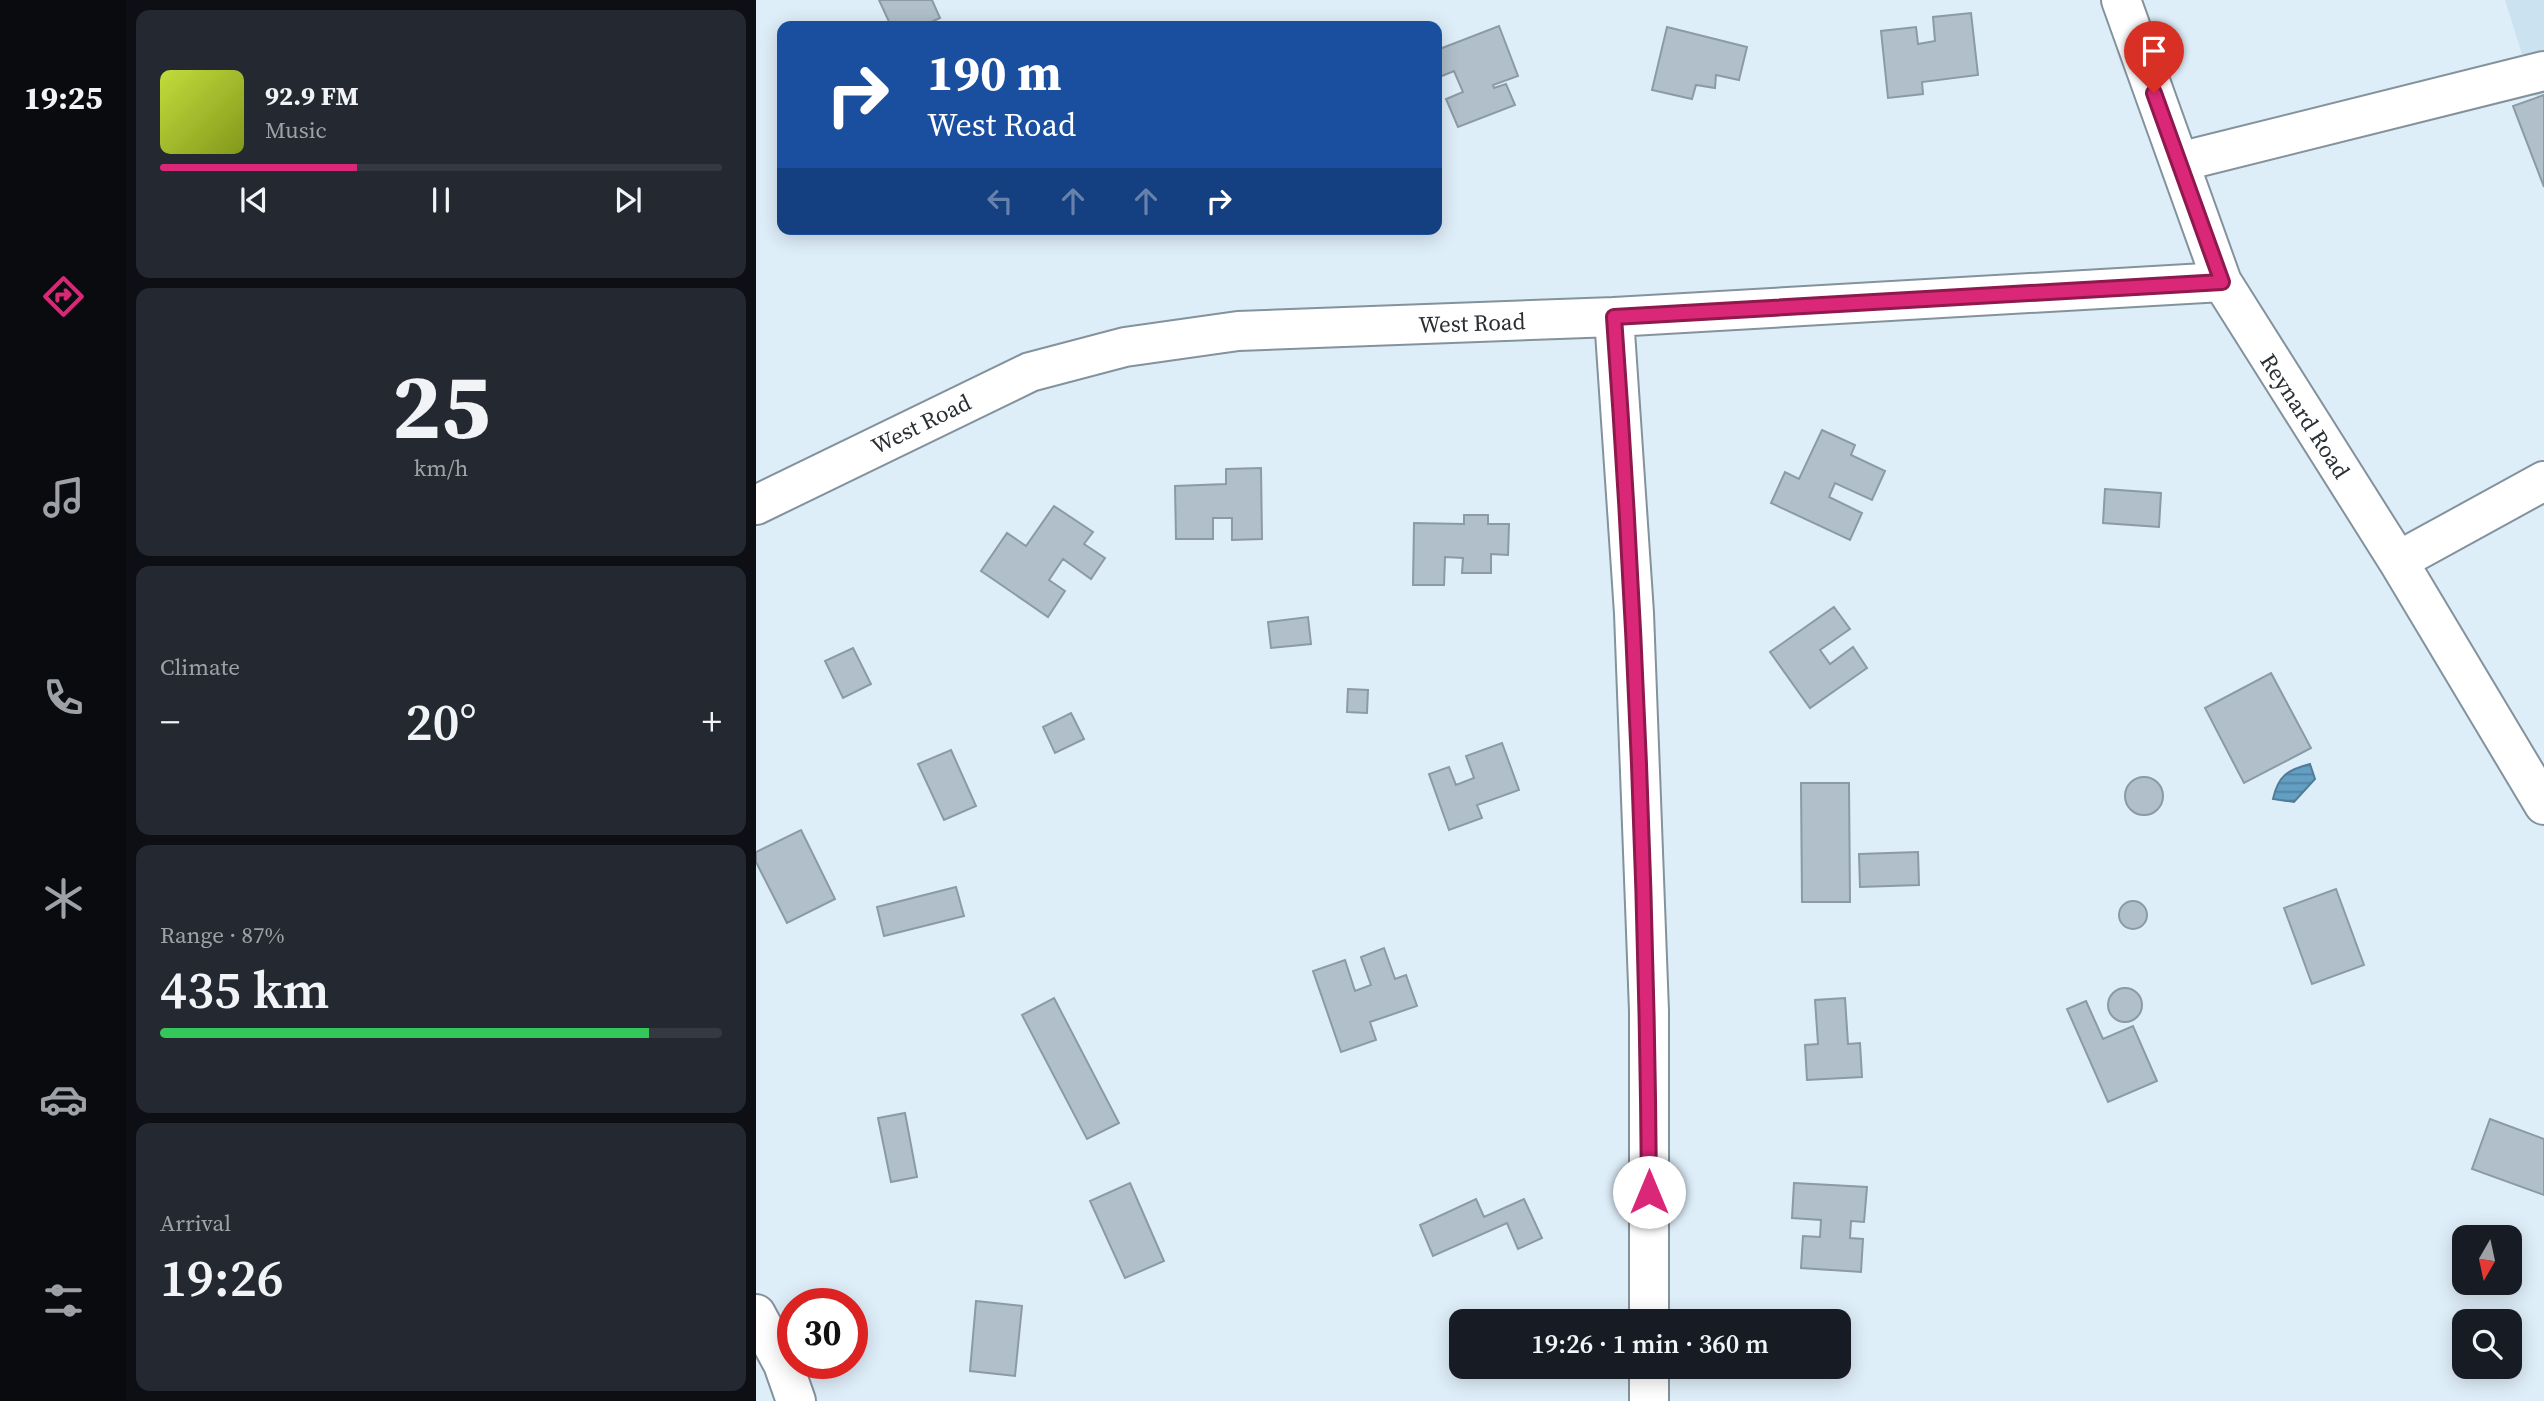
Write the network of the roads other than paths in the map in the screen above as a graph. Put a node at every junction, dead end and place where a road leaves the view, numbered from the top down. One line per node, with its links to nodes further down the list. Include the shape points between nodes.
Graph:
1 (2121, 0): 3 (street, Reynard Road)
2 (2544, 71): 3 (street)
3 (2179, 162): 4 (street, Reynard Road)
4 (2222, 282): 5 (street, West Road); 8 (street, Reynard Road)
5 (1614, 317): 7 (street, West Road, via 1238,331 1125,347 1030,372); 10 (street, via 1634,614 1649,1011)
6 (2544, 481): 8 (street)
7 (756, 505)
8 (2398, 561): 9 (street, Reynard Road)
9 (2544, 805)
10 (1649, 1309)
11 (756, 1314): 13 (street, via 783,1364)
12 (1649, 1379): 14 (street)
13 (796, 1401)
14 (1649, 1401)

